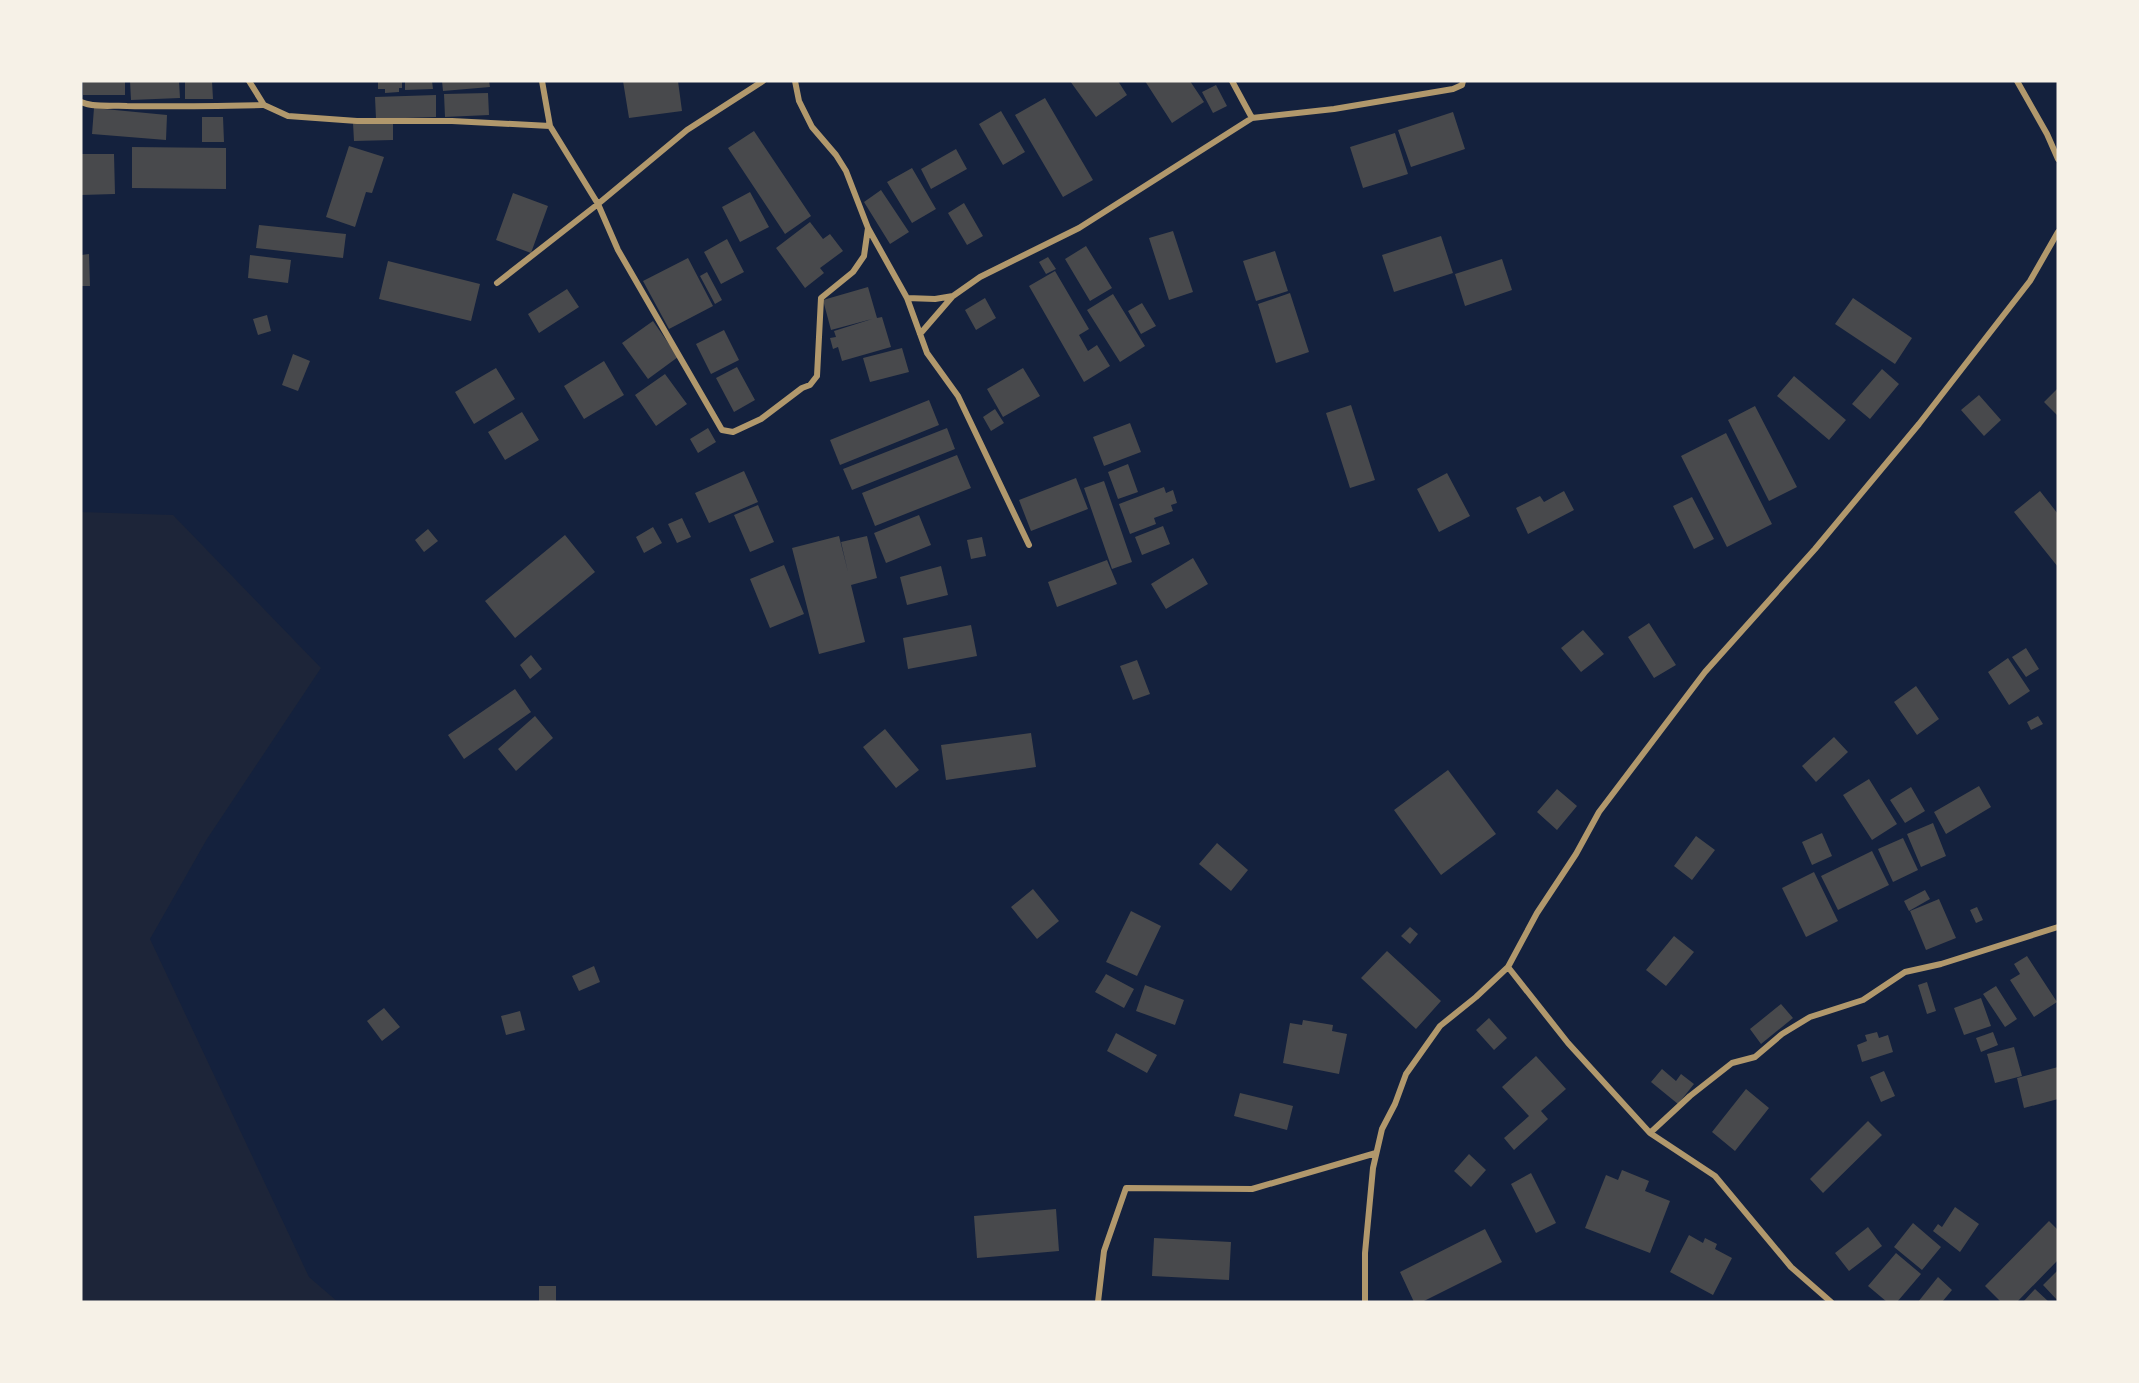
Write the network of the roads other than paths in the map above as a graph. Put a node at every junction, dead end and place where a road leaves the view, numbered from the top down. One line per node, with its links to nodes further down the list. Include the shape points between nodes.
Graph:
1 (249, 81): 9 (street)
2 (543, 81): 11 (street)
3 (763, 81): 13 (street, via 687,130)
4 (795, 81): 14 (street, via 799,101 812,127 846,171)
5 (1232, 81): 10 (street)
6 (1463, 81): 10 (street, via 1453,89)
7 (2017, 81): 12 (street)
8 (81, 102): 9 (street, via 185,107)
9 (264, 105): 11 (street, via 288,116)
10 (1252, 118): 17 (street, via 1079,228 980,277)
11 (550, 126): 13 (street)
12 (2058, 159)
13 (598, 204): 14 (street, via 618,250 722,430 733,432 761,419 817,376 821,298 853,272 864,256); 16 (street)
14 (868, 228): 18 (street)
15 (2058, 232): 22 (street, via 2030,281 1919,424 1706,672 1599,812)
16 (496, 283)
17 (952, 296): 18 (street); 19 (street)
18 (907, 298): 19 (street)
19 (920, 334): 20 (street, via 927,353 958,396)
20 (1029, 545)
21 (2058, 927): 23 (street, via 1905,972 1863,1000 1810,1017 1755,1057 1732,1063)
22 (1508, 967): 23 (street, via 1568,1043); 24 (street, via 1440,1026 1406,1074)
23 (1650, 1133): 27 (street, via 1715,1176 1791,1267)
24 (1376, 1153): 25 (street, via 1251,1190 1125,1188 1104,1251); 26 (street, via 1365,1253)
25 (1098, 1302)
26 (1365, 1302)
27 (1831, 1302)

